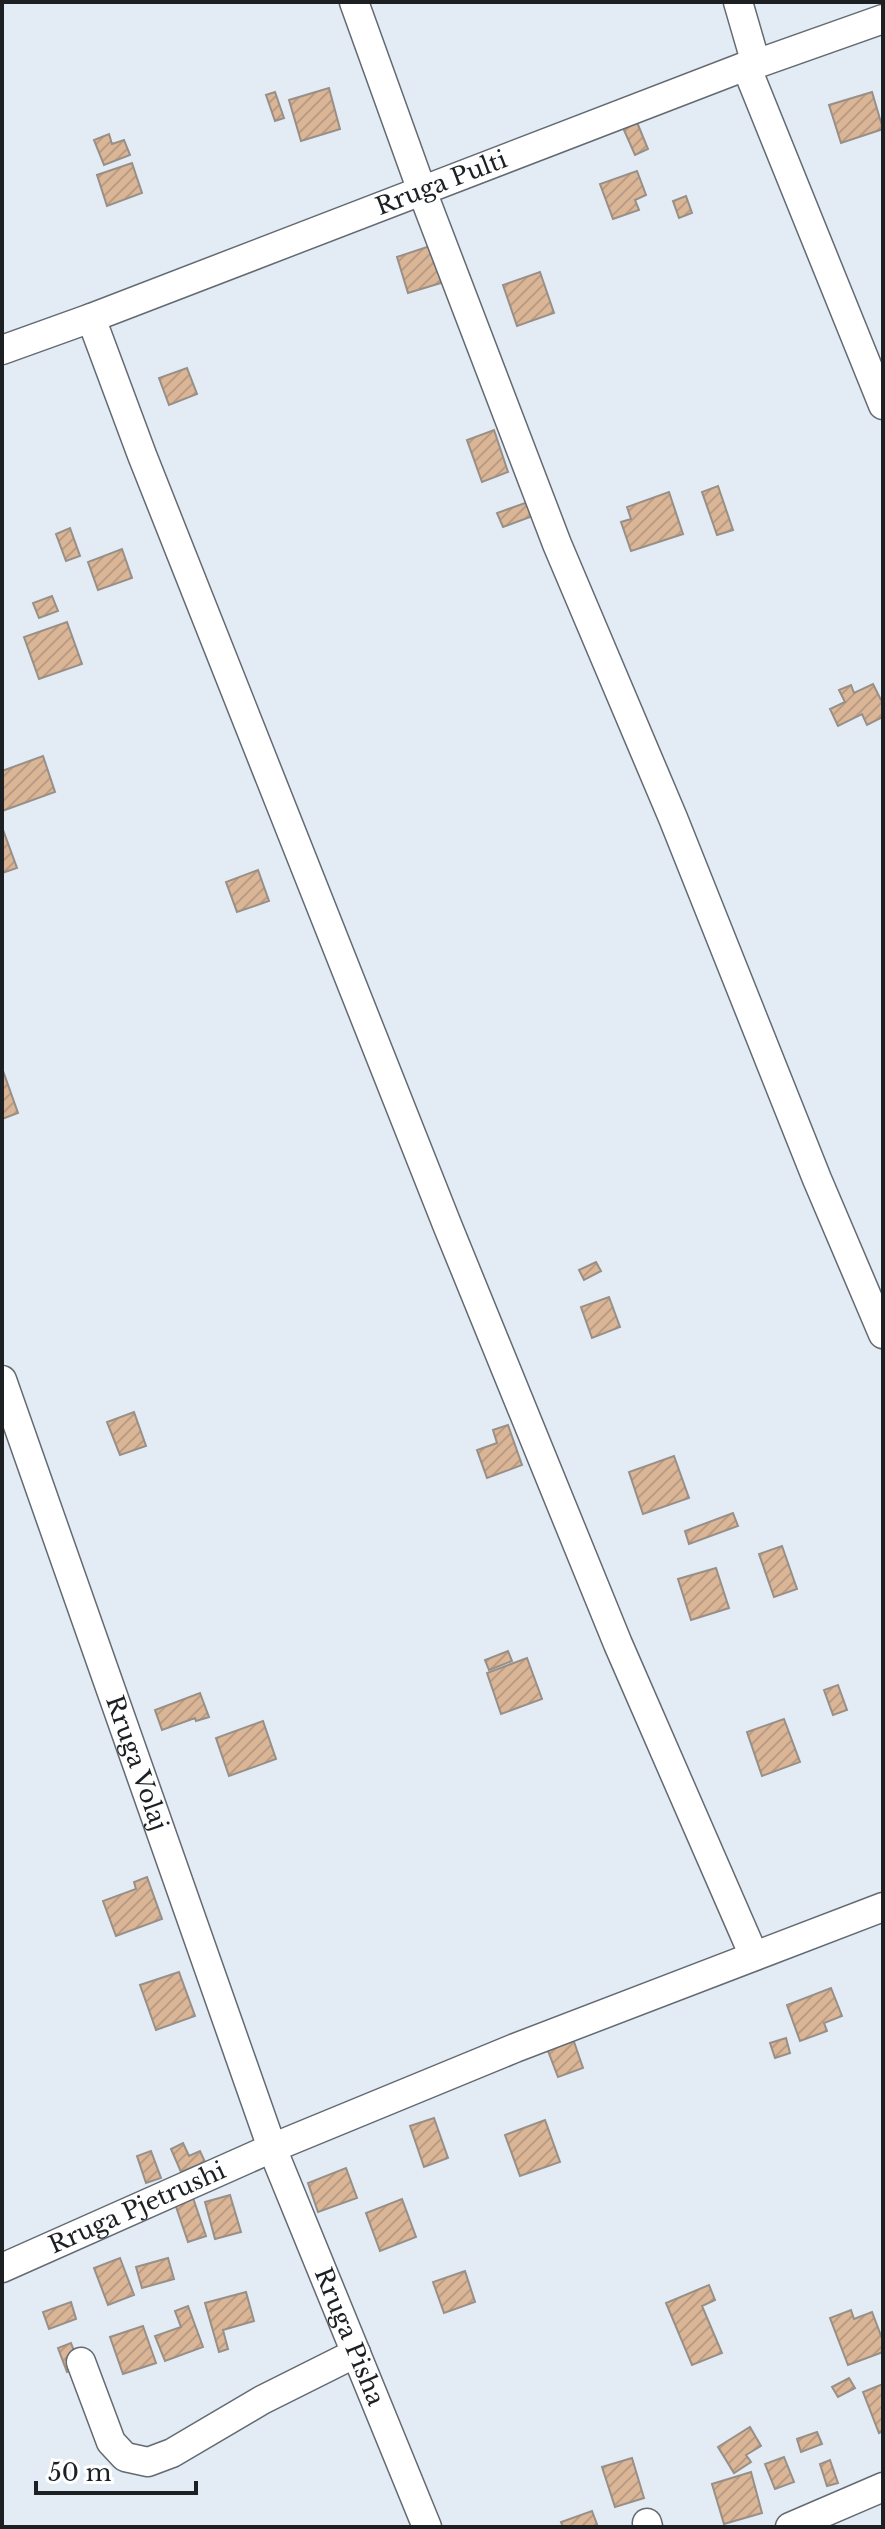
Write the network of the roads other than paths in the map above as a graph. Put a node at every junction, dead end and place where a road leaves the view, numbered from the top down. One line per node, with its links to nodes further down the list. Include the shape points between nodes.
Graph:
1 (354, 2): 5 (street)
2 (738, 2): 4 (street)
3 (883, 19): 4 (street, Rruga Pulti)
4 (751, 65): 5 (street, Rruga Pulti); 8 (street)
5 (422, 191): 6 (street, Rruga Pulti); 9 (street, via 557,544)
6 (91, 318): 7 (street, Rruga Pulti); 12 (street, via 454,1242 618,1644)
7 (2, 350)
8 (883, 405)
9 (883, 1334)
10 (2, 1380): 13 (street, Rruga Volaj)
11 (882, 1912): 12 (street, Rruga Pjetrushi)
12 (754, 1956): 13 (street, Rruga Pjetrushi)
13 (272, 2148): 14 (street, Rruga Pjetrushi); 15 (street, Rruga Pisha)
14 (2, 2268)
15 (356, 2353): 16 (street, via 148,2462 125,2457 111,2442); 18 (street, Rruga Pisha)
16 (81, 2362)
17 (883, 2487): 19 (street)
18 (427, 2527)
19 (790, 2527)

